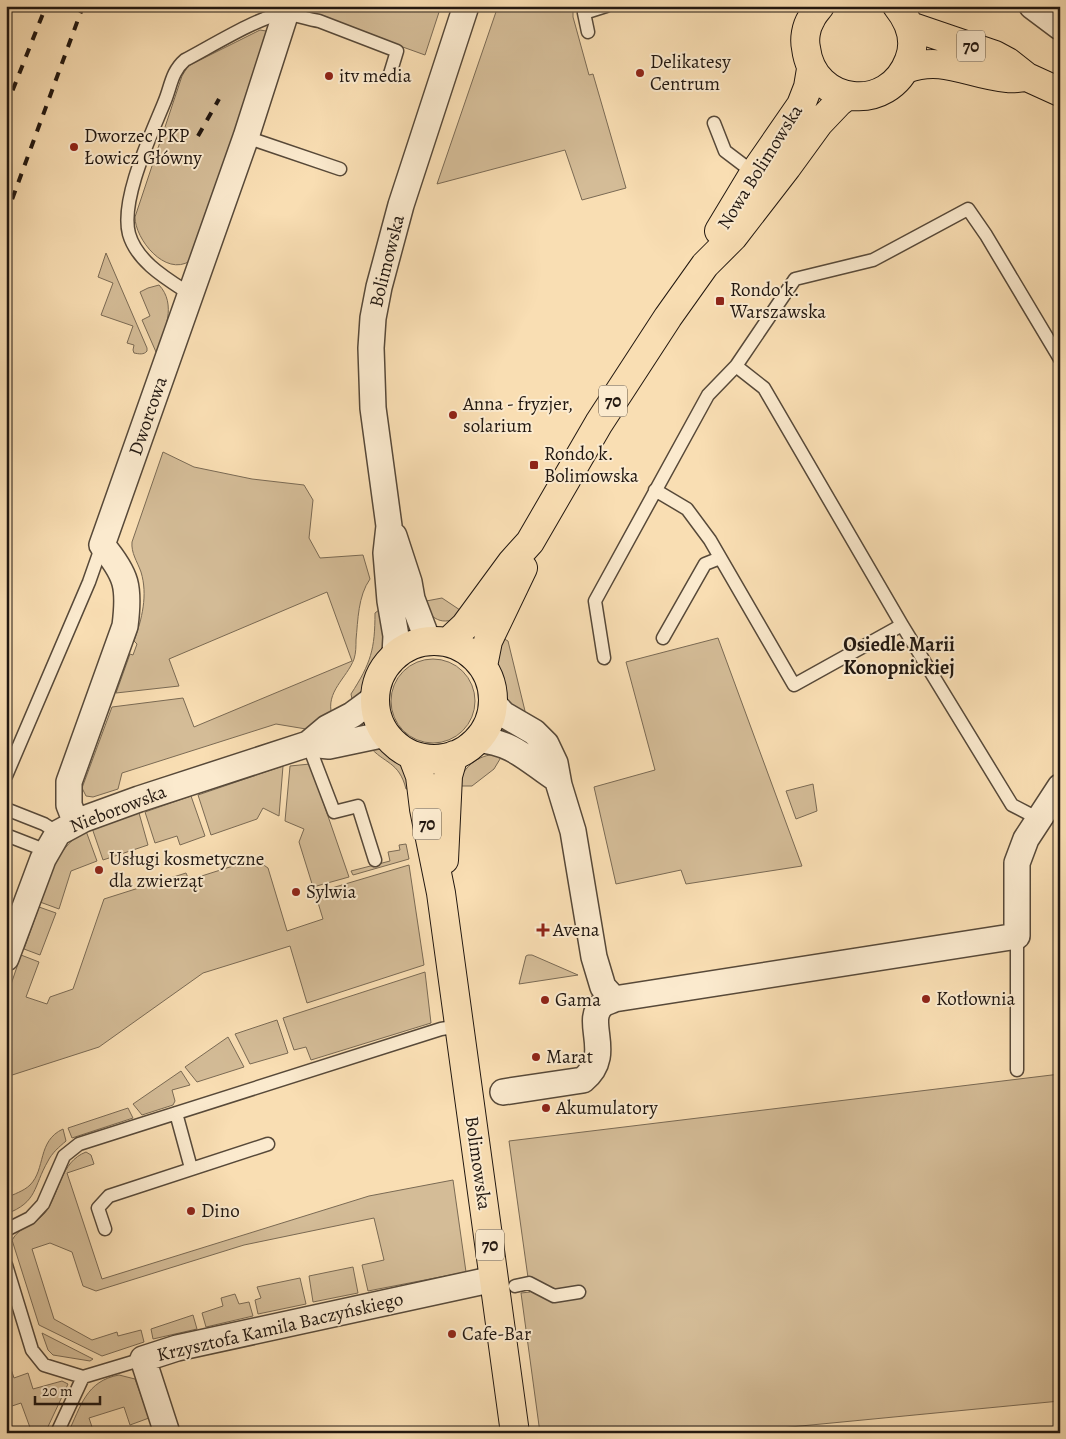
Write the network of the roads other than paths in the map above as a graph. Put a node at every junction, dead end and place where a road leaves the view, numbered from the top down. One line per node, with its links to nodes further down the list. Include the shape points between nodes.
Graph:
1 (466, 6): 25 (street, Bolimowska, via 401,205 373,318 373,408)
2 (606, 6): 6 (lane)
3 (820, 6): 10 (main road, 70, via 806,31 805,44)
4 (1032, 6): 8 (street)
5 (287, 10): 12 (lane, via 397,50); 17 (street, Dworcowa); 21 (lane, via 185,60 174,72 151,134 137,175 127,224 132,241 147,262)
6 (582, 10): 9 (lane)
7 (903, 16): 11 (main road, 70, via 912,41); 13 (main road, 70, via 995,54)
8 (1060, 27)
9 (588, 32)
10 (811, 69): 15 (main road, via 821,81); 19 (main road, Nowa Bolimowska / 70, via 801,105)
11 (906, 69): 13 (main road, 70, via 932,63 1007,78); 15 (main road, via 898,80 881,92 861,97)
12 (390, 74)
13 (1027, 78): 14 (main road, 70)
14 (1060, 92)
15 (847, 96): 20 (main road, Nowa Bolimowska / 70, via 819,123 733,237)
16 (714, 123): 19 (lane, via 725,151)
17 (246, 137): 18 (lane); 21 (street, Dworcowa)
18 (340, 169)
19 (754, 173): 20 (main road, Nowa Bolimowska / 70, via 718,233)
20 (705, 265): 26 (main road, Nowa Bolimowska / 70, via 599,423)
21 (190, 294): 27 (street, Dworcowa)
22 (1060, 359): 23 (lane, via 968,209 873,260 796,279)
23 (736, 366): 24 (lane, via 708,395); 29 (lane, via 764,388)
24 (655, 490): 28 (lane, via 687,509); 33 (lane, via 595,601)
25 (390, 526): 31 (street, Bolimowska, via 412,598); 32 (street, Bolimowska, via 386,553 396,636)
26 (530, 542): 31 (main road, Nowa Bolimowska / 70, via 465,626); 34 (main road, Nowa Bolimowska / 70, via 523,569 488,641)
27 (102, 545): 42 (lane); 48 (street, via 119,566 125,581 128,600 125,626 69,782 69,804)
28 (720, 558): 29 (lane, via 794,685); 30 (lane, via 705,564)
29 (902, 625): 46 (lane, via 1012,805)
30 (663, 638)
31 (438, 641): 32 (main road, 70, via 416,643); 34 (main road, 70, via 462,647)
32 (395, 655): 35 (main road, 70, via 377,682)
33 (604, 658)
34 (483, 666): 36 (main road, 70, via 491,684)
35 (375, 698): 37 (main road, 70, via 378,717); 39 (street, Nieborowska)
36 (493, 703): 38 (main road, 70, via 486,729); 43 (street, via 503,714 534,732 546,744 555,763)
37 (386, 734): 39 (street, Nieborowska, via 328,746); 40 (main road, 70, via 402,750)
38 (478, 740): 41 (main road, 70); 43 (street, via 492,740 519,752)
39 (308, 744): 48 (street, Nieborowska, via 138,799); 49 (lane, via 334,812 358,806)
40 (412, 754): 41 (main road, 70, via 426,758); 50 (main road, Bolimowska / 70, via 420,776)
41 (454, 755): 50 (main road, Bolimowska / 70, via 448,776)
42 (6, 776)
43 (558, 780): 53 (street, via 573,831 594,957 603,986)
44 (1060, 787): 46 (street)
45 (6, 809): 48 (lane, via 44,824)
46 (1039, 819): 51 (street, via 1026,839 1017,863)
47 (6, 834): 48 (lane)
48 (60, 835): 52 (street, via 27,901)
49 (375, 860)
50 (441, 893): 54 (main road, Bolimowska / 70)
51 (1017, 936): 53 (street); 55 (lane)
52 (6, 958)
53 (614, 999): 56 (street, via 603,1004 597,1013 597,1063 583,1080)
54 (459, 1026): 57 (lane); 63 (main road, Bolimowska / 70)
55 (1017, 1070)
56 (503, 1092)
57 (176, 1113): 59 (lane); 60 (lane, via 73,1148 64,1156 43,1204 30,1218)
58 (268, 1144): 59 (lane)
59 (191, 1168): 61 (lane, via 109,1196 98,1208)
60 (6, 1230)
61 (104, 1230)
62 (6, 1265): 66 (lane, via 32,1350 44,1366)
63 (505, 1282): 64 (lane, via 529,1283 554,1296); 65 (street, Krzysztofa Kamila Baczyńskiego, via 177,1348); 69 (main road, Bolimowska / 70)
64 (579, 1292)
65 (143, 1359): 66 (lane); 68 (street, Krzysztofa Kamila Baczyńskiego)
66 (83, 1377): 67 (lane)
67 (57, 1433)
68 (168, 1433)
69 (515, 1433)

